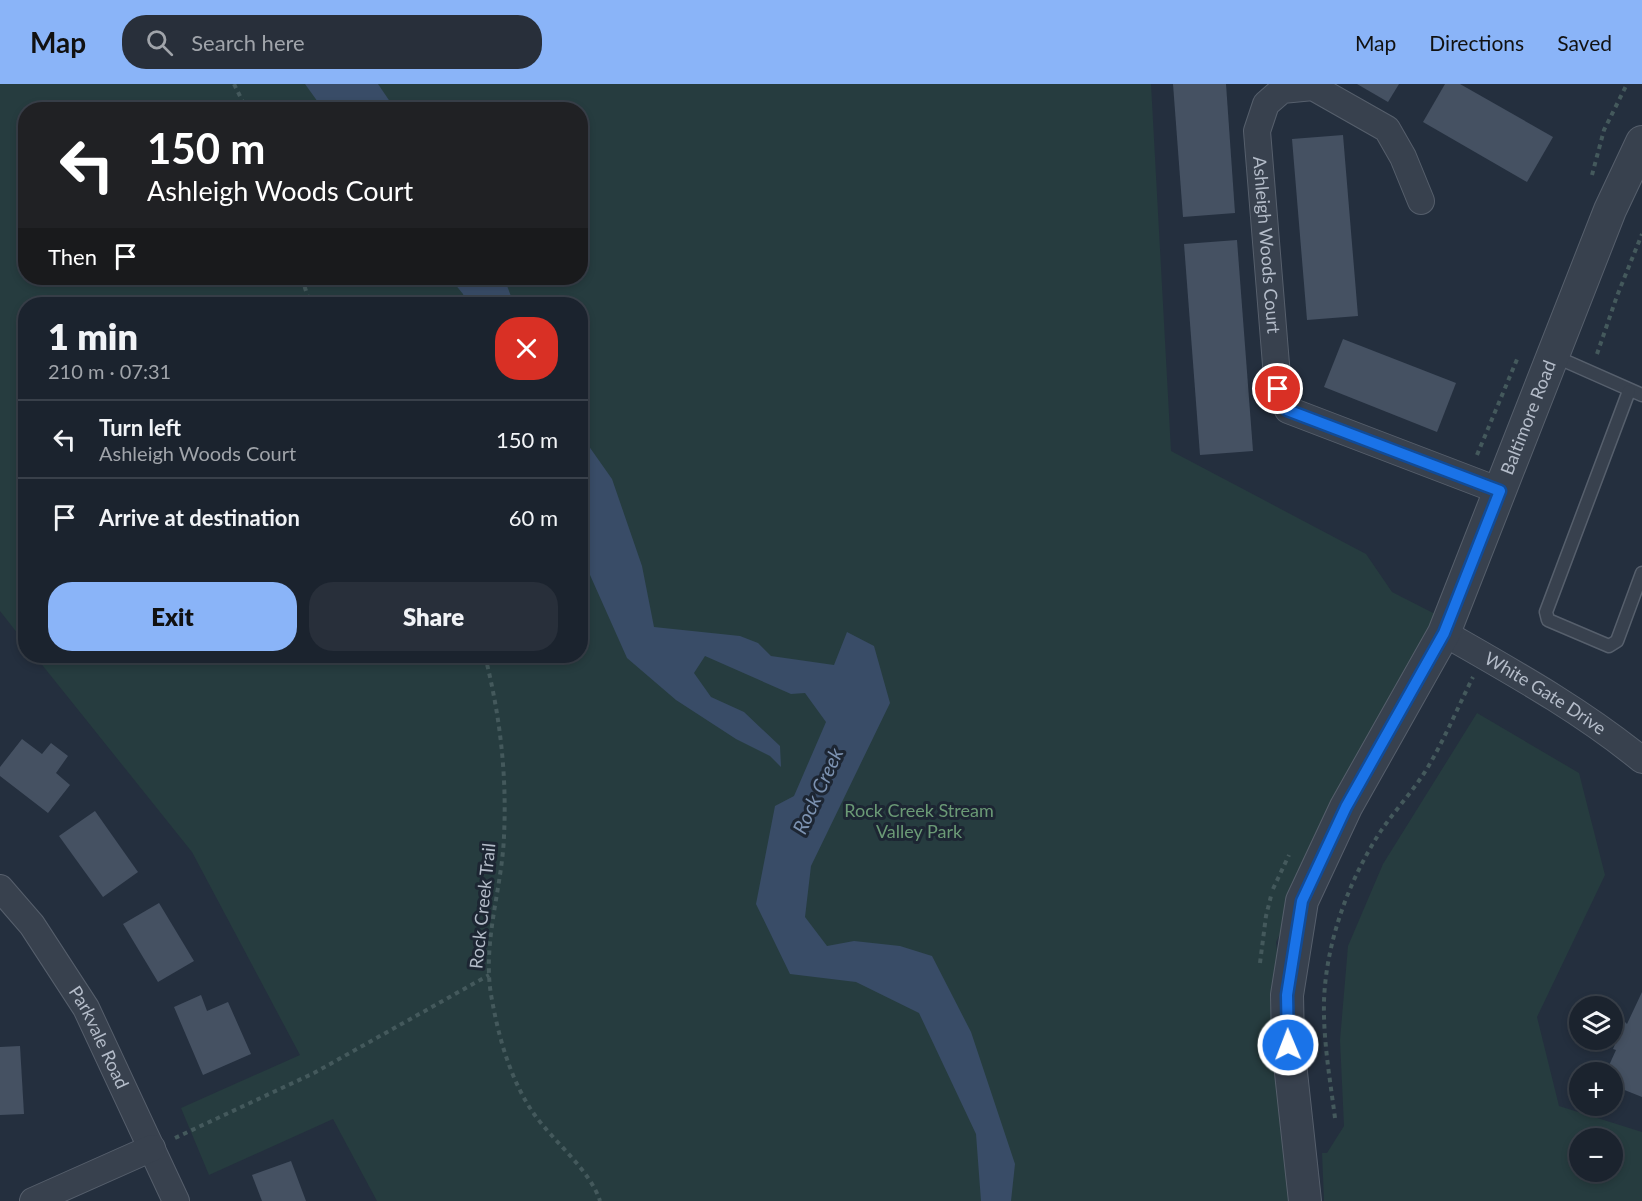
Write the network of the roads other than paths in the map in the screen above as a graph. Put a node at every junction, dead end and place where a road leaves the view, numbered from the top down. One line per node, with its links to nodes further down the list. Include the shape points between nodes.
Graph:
1 (1642, 142): 3 (street, Baltimore Road, via 1610,210)
2 (1421, 201): 6 (street, Ashleigh Woods Court, via 1387,129 1313,87 1282,90 1266,104 1257,131 1278,389 1287,410)
3 (1553, 356): 4 (lane); 6 (street, Baltimore Road)
4 (1629, 391): 5 (lane); 7 (lane, via 1546,612 1548,620 1609,646 1617,641)
5 (1642, 395)
6 (1500, 491): 8 (street, Baltimore Road)
7 (1642, 573)
8 (1444, 633): 9 (street, White Gate Drive, via 1518,675 1614,737); 14 (street, Baltimore Road, via 1346,807 1302,901 1287,1015)
9 (1642, 760)
10 (0, 888): 11 (street, Parkvale Road, via 32,924 86,1008)
11 (152, 1148): 12 (street); 13 (street, Parkvale Road)
12 (33, 1201)
13 (176, 1201)
14 (1305, 1201)

